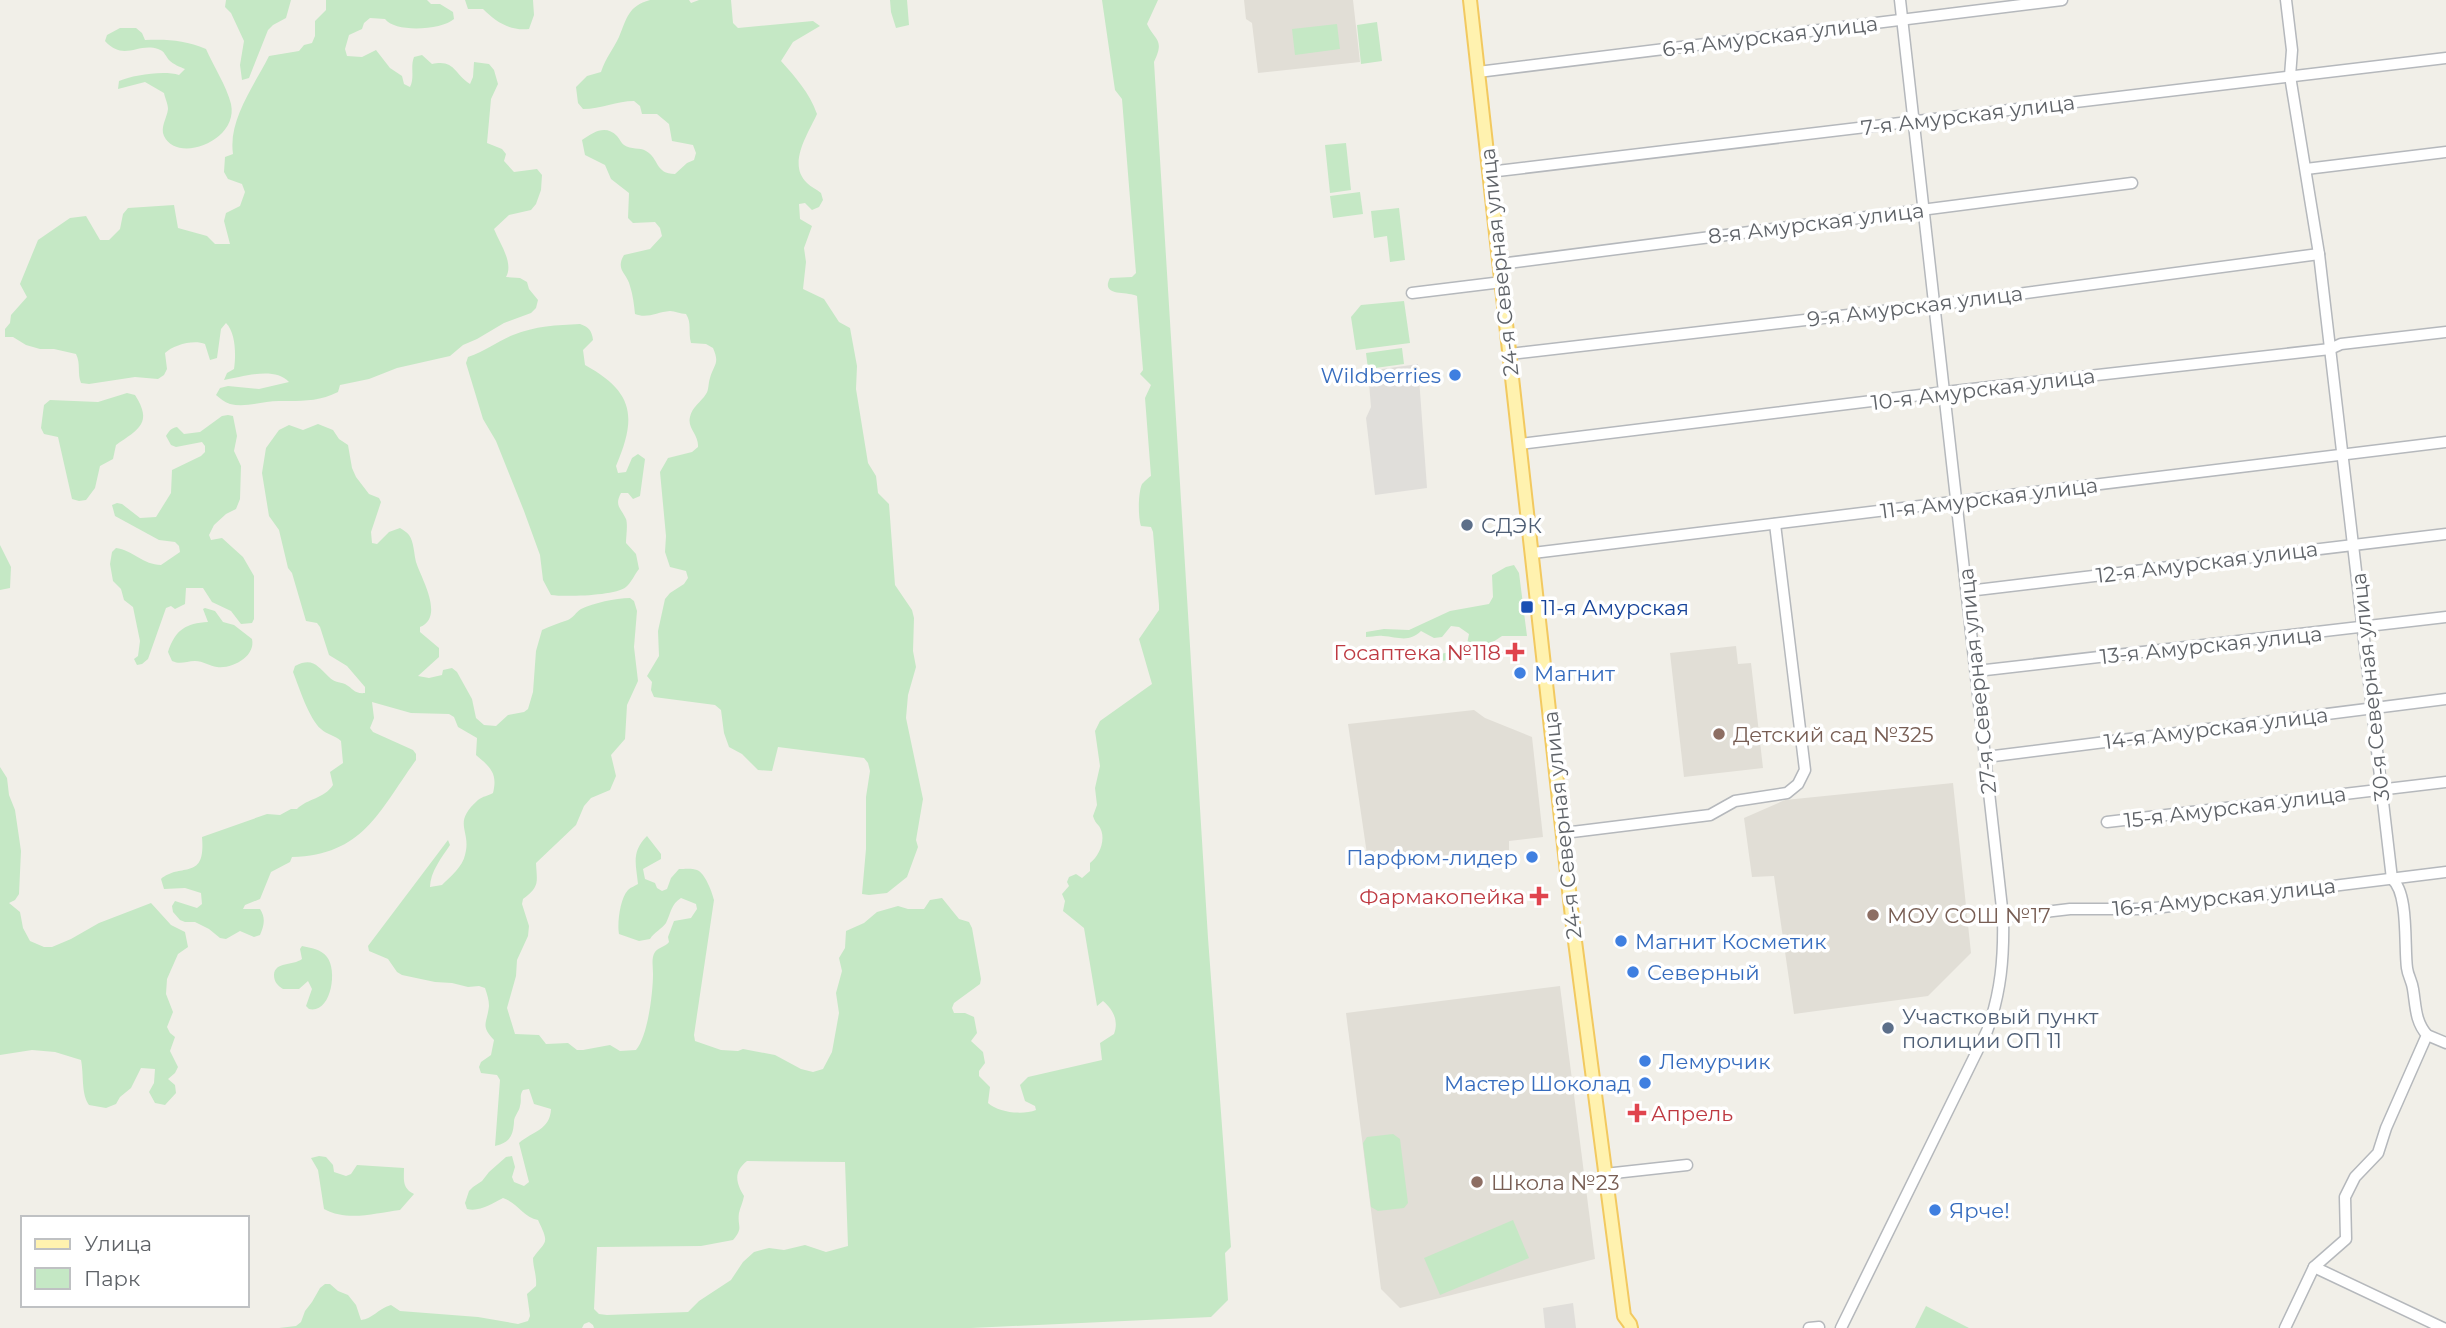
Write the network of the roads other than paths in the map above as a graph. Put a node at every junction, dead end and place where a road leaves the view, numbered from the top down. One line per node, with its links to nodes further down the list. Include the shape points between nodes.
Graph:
1 (1470, 0): 7 (main road, 24-я Северная улица)
2 (1900, 0): 5 (street, 27-я Северная улица)
3 (2062, 0): 5 (street, 6-я Амурская улица)
4 (2286, 0): 8 (street, 30-я Северная улица)
5 (1902, 20): 7 (street, 6-я Амурская улица); 9 (street, 27-я Северная улица)
6 (2446, 58): 8 (street, 7-я Амурская улица)
7 (1478, 72): 12 (main road, 24-я Северная улица)
8 (2290, 76): 9 (street, 7-я Амурская улица); 11 (street, 30-я Северная улица)
9 (1913, 121): 12 (street, 7-я Амурская улица); 14 (street, 27-я Северная улица)
10 (2446, 152): 11 (street)
11 (2306, 169): 15 (street, 30-я Северная улица)
12 (1489, 172): 16 (main road, 24-я Северная улица)
13 (2132, 183): 14 (street, 8-я Амурская улица)
14 (1924, 210): 16 (street, 8-я Амурская улица); 19 (street, 27-я Северная улица)
15 (2319, 254): 19 (street, 9-я Амурская улица); 21 (street, 30-я Северная улица)
16 (1500, 264): 17 (main road, 24-я Северная улица)
17 (1502, 282): 18 (street); 22 (main road, 24-я Северная улица)
18 (1412, 293)
19 (1935, 305): 22 (street, 9-я Амурская улица); 23 (street, 27-я Северная улица)
20 (2446, 332): 21 (street, 10-я Амурская улица)
21 (2330, 349): 23 (street, 10-я Амурская улица); 26 (street, 30-я Северная улица)
22 (1510, 354): 25 (main road, 24-я Северная улица)
23 (1945, 393): 25 (street, 10-я Амурская улица); 27 (street, 27-я Северная улица)
24 (2446, 442): 26 (street, 11-я Амурская улица)
25 (1520, 444): 31 (main road, 24-я Северная улица)
26 (2344, 455): 27 (street, 11-я Амурская улица); 30 (street, 30-я Северная улица)
27 (1958, 502): 28 (street, 11-я Амурская улица); 32 (street, 27-я Северная улица)
28 (1775, 524): 31 (street, 11-я Амурская улица); 42 (street, via 1803,778 1787,793 1735,801 1710,815)
29 (2446, 534): 30 (street, 12-я Амурская улица)
30 (2354, 545): 32 (street, 12-я Амурская улица); 34 (street, 30-я Северная улица)
31 (1533, 553): 42 (main road, 24-я Северная улица)
32 (1968, 591): 35 (street, 27-я Северная улица)
33 (2446, 617): 34 (street, 13-я Амурская улица)
34 (2363, 628): 35 (street, 13-я Амурская улица); 37 (street, 30-я Северная улица)
35 (1977, 671): 38 (street, 27-я Северная улица)
36 (2446, 699): 37 (street, 14-я Амурская улица)
37 (2372, 709): 38 (street, 14-я Амурская улица); 40 (street, 30-я Северная улица)
38 (1986, 757): 45 (street, 27-я Северная улица)
39 (2446, 782): 40 (street, 15-я Амурская улица)
40 (2381, 790): 41 (street, 15-я Амурская улица); 44 (street, 30-я Северная улица)
41 (2107, 822)
42 (1564, 833): 49 (main road, 24-я Северная улица)
43 (2446, 872): 44 (street, 16-я Амурская улица)
44 (2392, 879): 45 (street, 16-я Амурская улица, via 2147,909 2070,909); 46 (street, 30-я Северная улица, via 2401,890 2407,972 2419,1025)
45 (2003, 917): 53 (street, 27-я Северная улица, via 2002,979 1987,1031)
46 (2427, 1035): 47 (street); 50 (street, via 2378,1153 2355,1177 2345,1197 2346,1239)
47 (2446, 1043)
48 (1687, 1165): 49 (street)
49 (1605, 1174): 51 (main road, 24-я Северная улица)
50 (2314, 1268): 54 (street); 55 (street)
51 (1621, 1322): 52 (main road, 24-я Северная улица)
52 (1631, 1328)
53 (1841, 1328)
54 (2285, 1328)
55 (2443, 1328)

